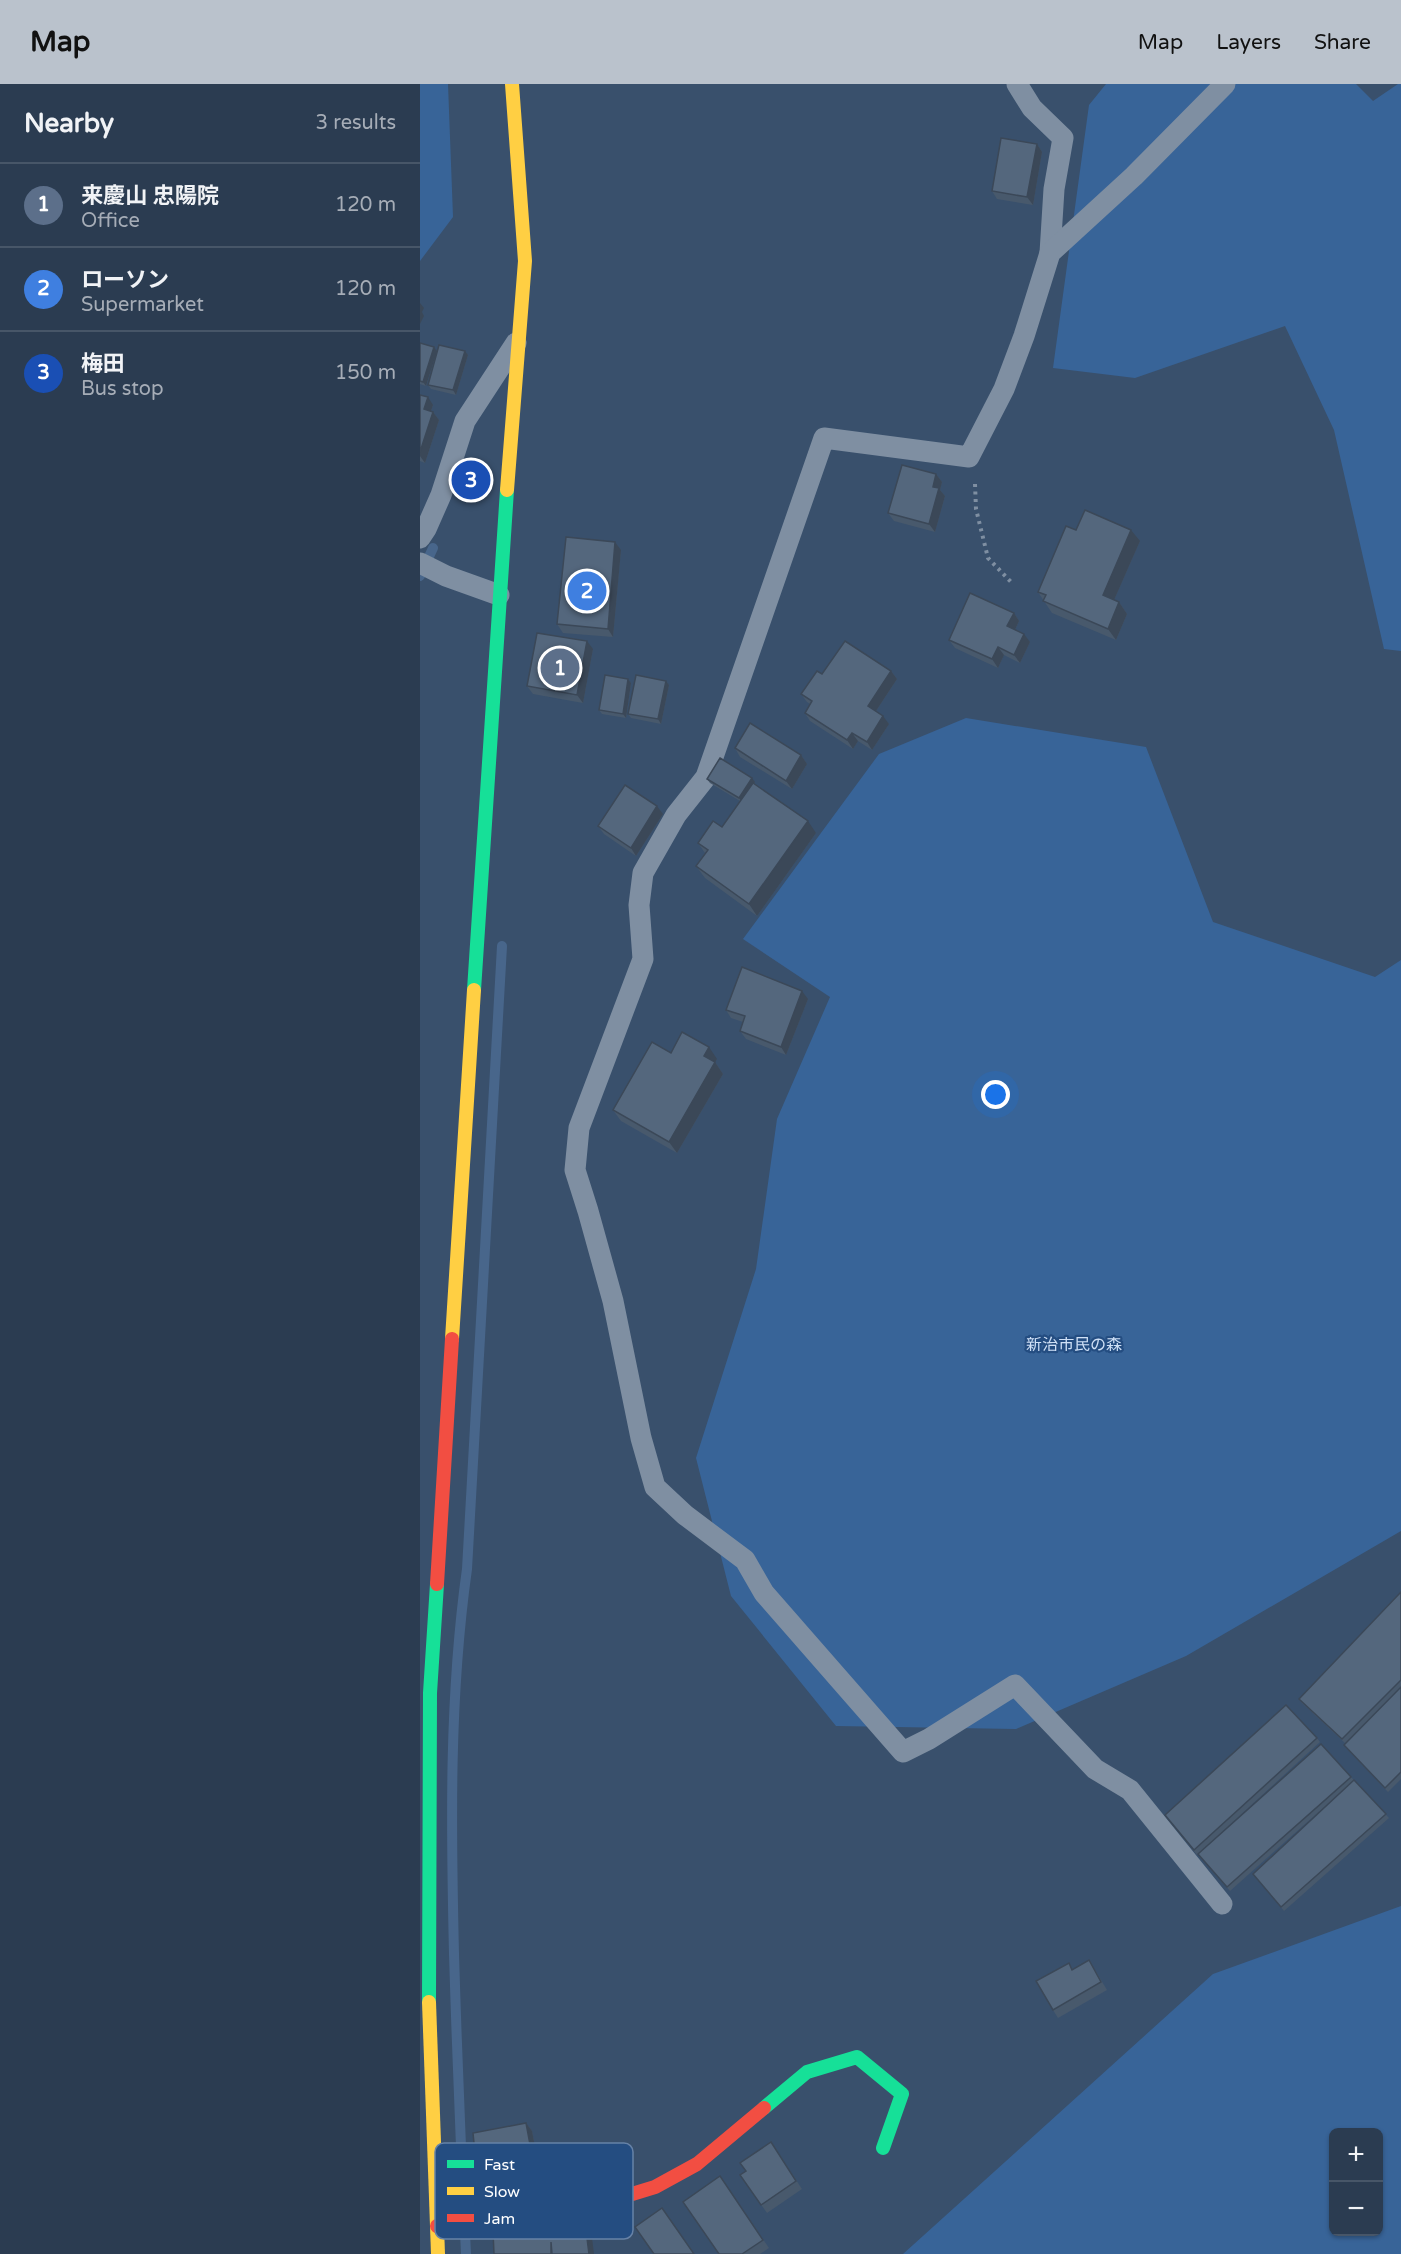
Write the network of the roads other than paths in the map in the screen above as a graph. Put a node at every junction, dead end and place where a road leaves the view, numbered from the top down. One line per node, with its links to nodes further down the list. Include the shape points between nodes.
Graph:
1 (512, 84): 5 (street, via 525,261)
2 (1017, 84): 4 (lane, via 1032,108 1063,138 1054,189)
3 (1226, 84): 4 (lane)
4 (1050, 253): 10 (lane, via 1004,389 969,457 824,438 706,777 676,815 642,873 639,905 643,959 579,1128 574,1170 613,1301 655,1487 745,1560 764,1593 903,1752 1015,1685 1095,1769 1130,1790)
5 (519, 339): 6 (lane, via 465,421 441,495); 8 (street)
6 (420, 538)
7 (420, 564): 8 (lane)
8 (499, 595): 9 (street)
9 (425, 1756): 12 (street)
10 (1222, 1904)
11 (883, 2148): 13 (street, via 902,2094 856,2057 807,2072 697,2164 655,2187)
12 (435, 2173)
13 (633, 2194)
14 (437, 2239): 15 (street)
15 (438, 2254)

